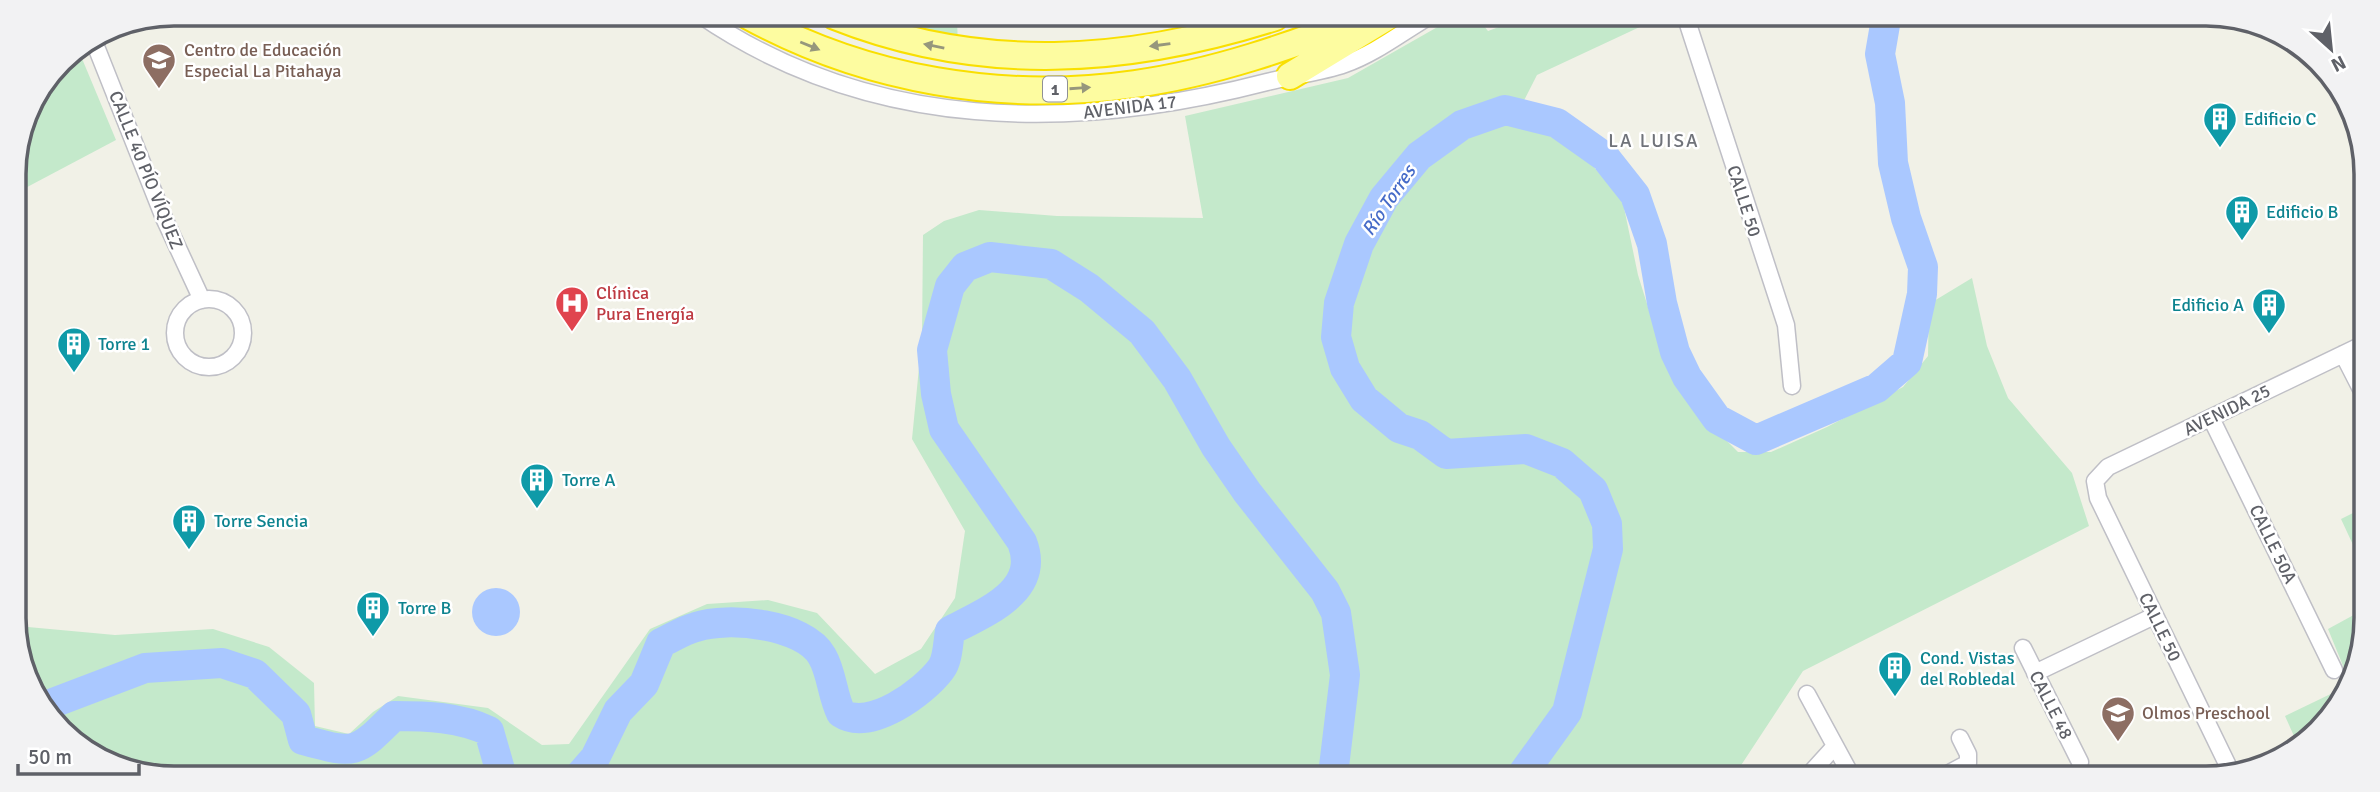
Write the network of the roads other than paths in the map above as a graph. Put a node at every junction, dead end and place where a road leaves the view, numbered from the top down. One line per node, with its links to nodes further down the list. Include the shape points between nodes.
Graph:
1 (719, 26): 10 (street, AVENIDA 17, via 820,80 899,102 967,109 1057,115 1118,111 1207,97)
2 (767, 26): 5 (highway, 1, one-way to 5, via 841,58 926,81 1058,89 1135,84 1207,70)
3 (866, 26): 4 (highway, 1, one-way to 3, via 1172,43 1065,58 985,55 925,45)
4 (1239, 26)
5 (1340, 26)
6 (1372, 26): 10 (highway)
7 (1412, 26): 10 (street, AVENIDA 17, via 1346,64)
8 (1689, 26): 15 (street, CALLE 50, via 1786,326)
9 (97, 48): 11 (street, CALLE 40 PÍO VÍQUEZ)
10 (1290, 76)
11 (202, 300): 11 (street, via 179,317 176,335 183,355 213,367 233,358 240,349 243,327 233,308 213,299)
12 (2354, 349): 13 (street, AVENIDA 25)
13 (2343, 354): 14 (street); 16 (street, AVENIDA 25)
14 (2354, 375)
15 (1791, 386)
16 (2211, 418): 17 (street, AVENIDA 25, via 2108,467); 20 (street, CALLE 50A)
17 (2095, 481): 18 (street, CALLE 50, via 2098,498)
18 (2154, 616): 21 (street); 26 (street, CALLE 50)
19 (2023, 648): 21 (street, CALLE 48)
20 (2334, 670)
21 (2035, 673): 25 (street, CALLE 48)
22 (1807, 694): 24 (street)
23 (1960, 738): 29 (street, via 1968,754)
24 (1835, 746): 27 (street); 28 (street)
25 (2080, 762)
26 (2227, 764)
27 (1818, 765)
28 (1846, 765)
29 (1964, 765)

